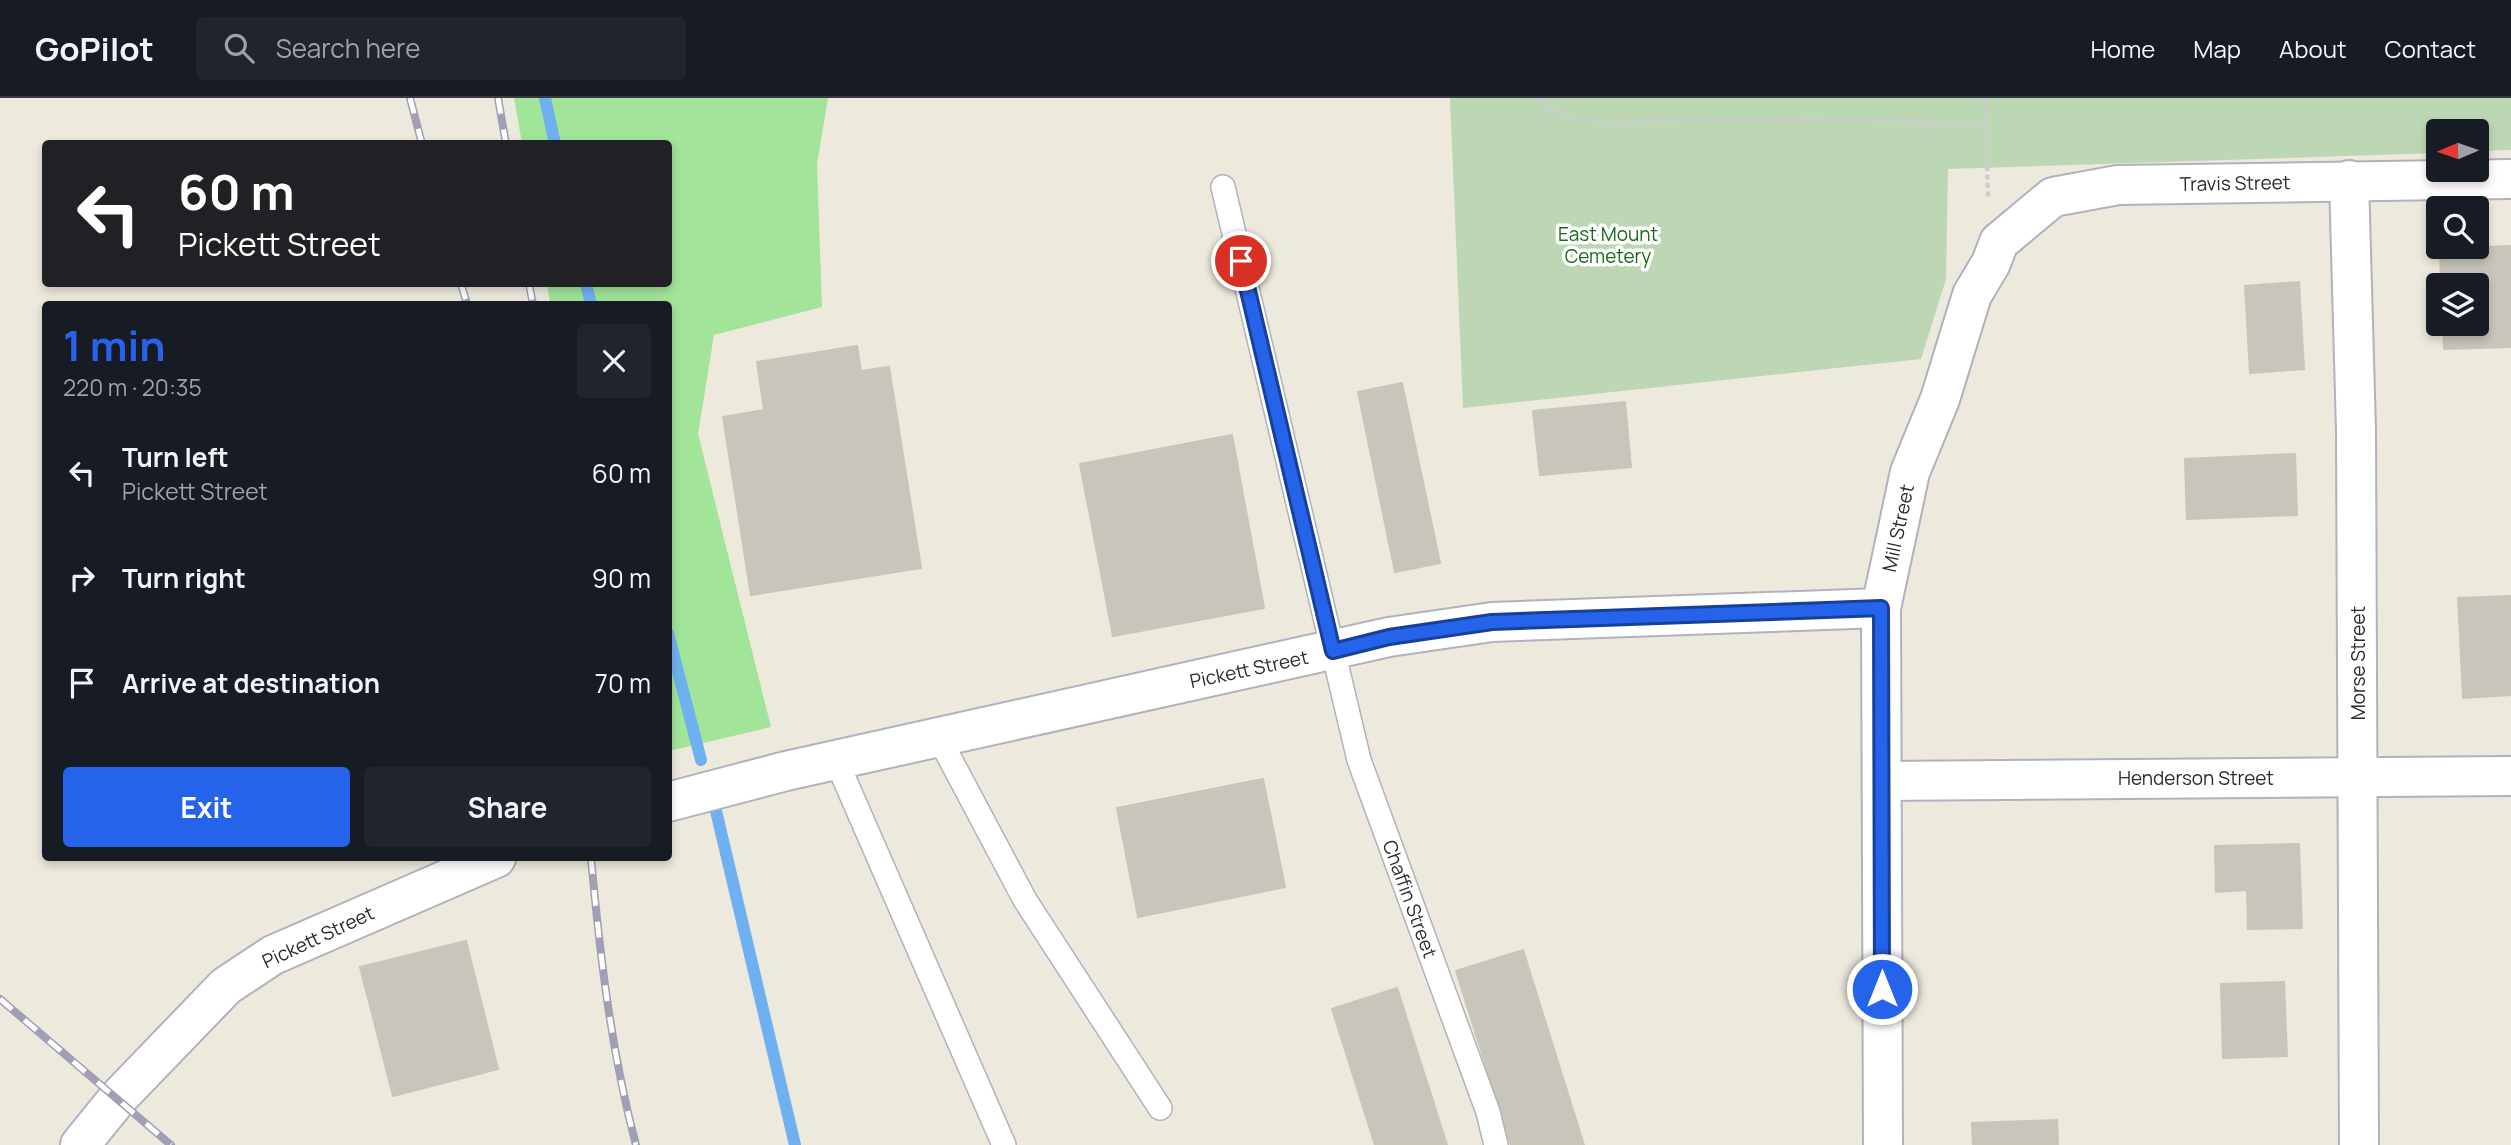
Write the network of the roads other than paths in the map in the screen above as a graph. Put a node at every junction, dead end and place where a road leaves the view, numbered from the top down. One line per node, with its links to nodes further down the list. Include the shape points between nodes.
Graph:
1 (2511, 179): 2 (street, Travis Street)
2 (2349, 180): 4 (street, Travis Street, via 2118,185 2053,197 1999,242); 10 (street, Morse Street)
3 (1223, 187): 6 (lane, Chaffin Street)
4 (1991, 263): 5 (street, Mill Street, via 1972,295 1940,399 1910,472)
5 (1881, 608): 6 (street, Pickett Street, via 1492,622 1389,637); 11 (street, Mill Street)
6 (1333, 651): 7 (street, Pickett Street); 17 (lane, Chaffin Street, via 1359,760 1488,1112)
7 (939, 738): 8 (street, Pickett Street); 14 (lane, via 1025,900)
8 (836, 760): 12 (street, Pickett Street); 16 (lane)
9 (2511, 776): 10 (street, Henderson Street)
10 (2359, 777): 11 (street, Henderson Street); 19 (street, Morse Street)
11 (1882, 781): 18 (street, Mill Street)
12 (672, 801)
13 (489, 861): 15 (street, Pickett Street, via 273,955 226,986 118,1098)
14 (1160, 1108)
15 (80, 1145)
16 (1004, 1145)
17 (1496, 1145)
18 (1883, 1145)
19 (2359, 1145)

